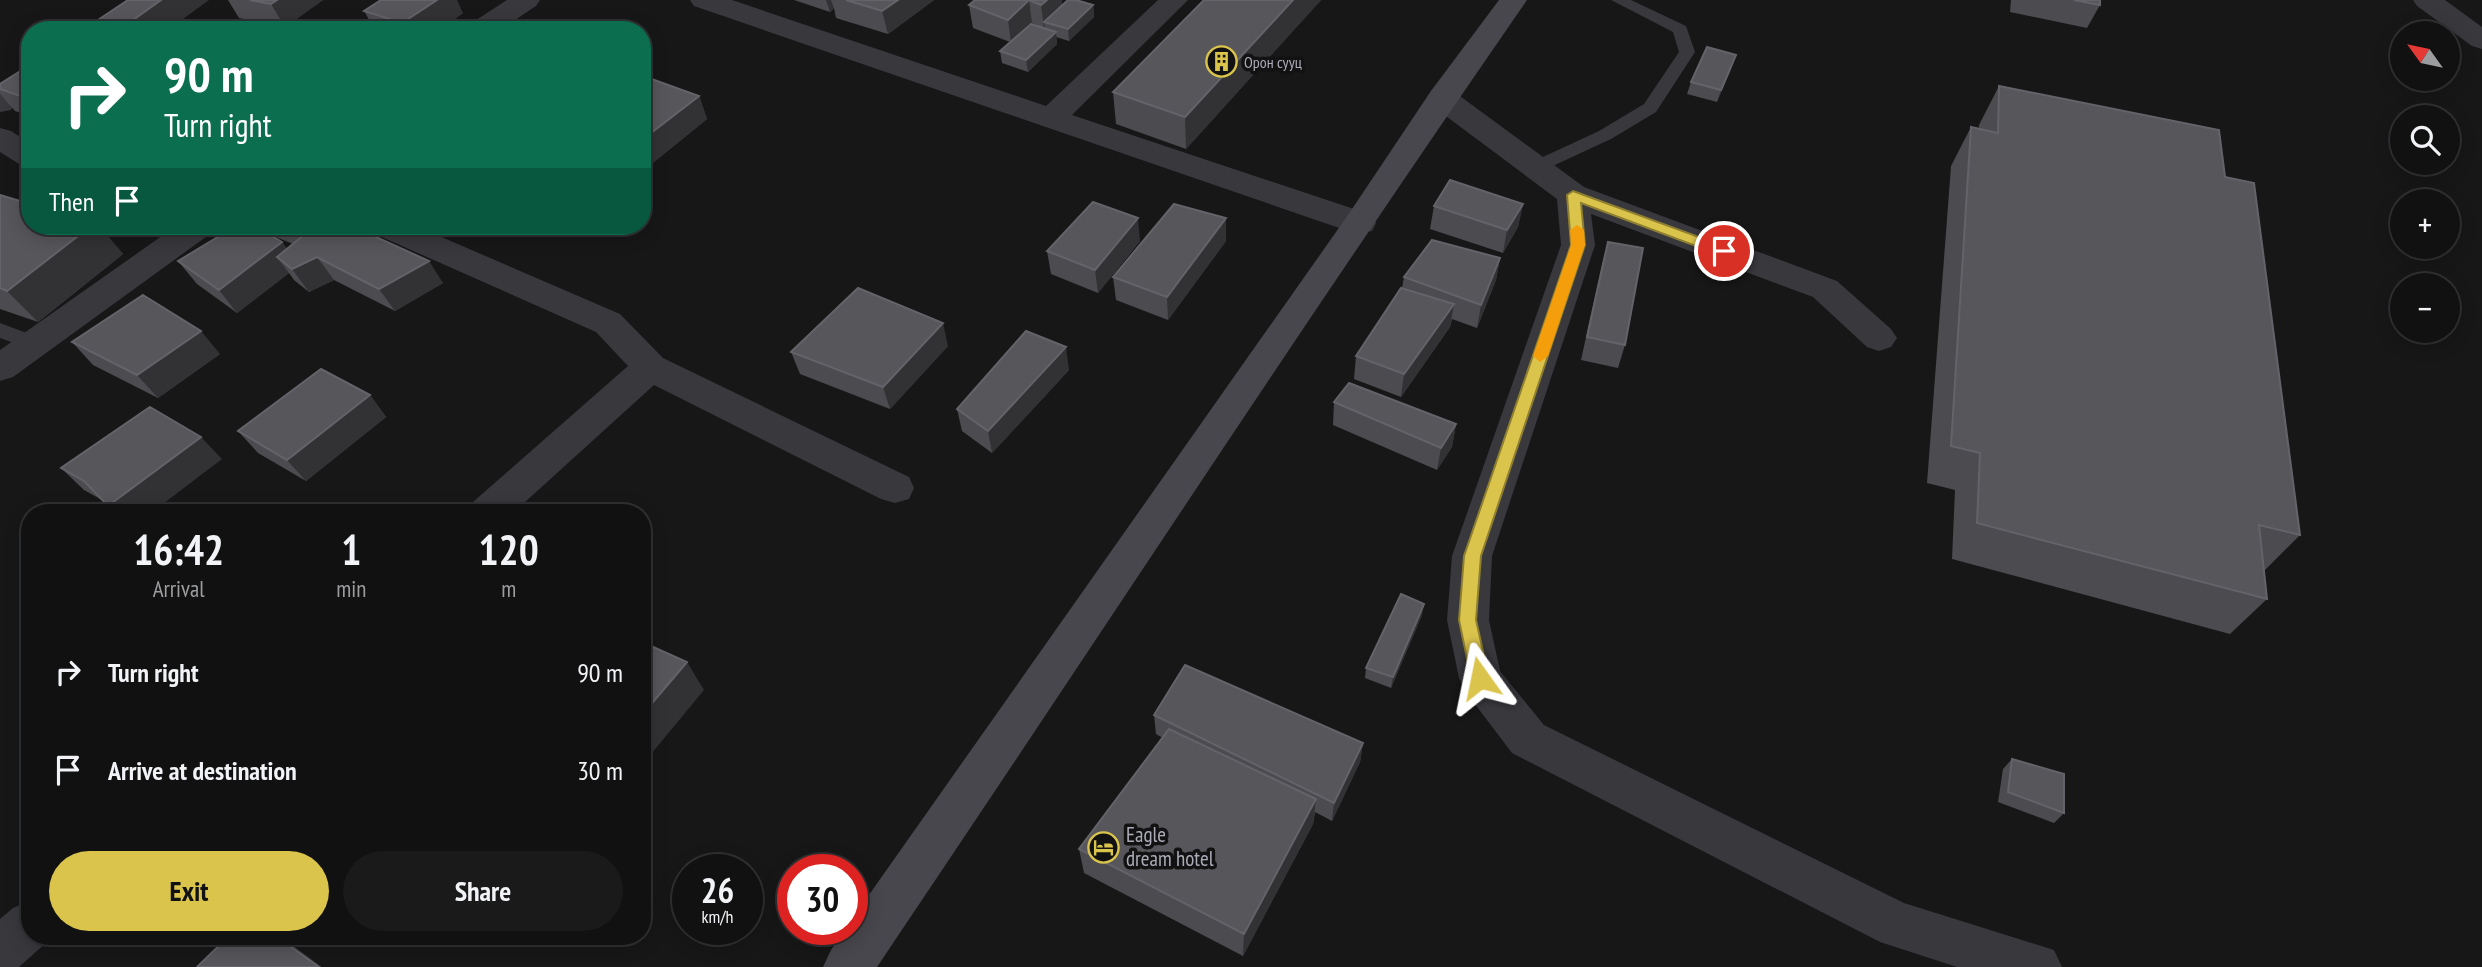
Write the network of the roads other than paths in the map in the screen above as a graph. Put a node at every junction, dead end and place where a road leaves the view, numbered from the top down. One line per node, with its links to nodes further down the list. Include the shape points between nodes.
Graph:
1 (526, 0): 7 (street)
2 (704, 0): 12 (street)
3 (1174, 0): 12 (street)
4 (1513, 0): 10 (main road)
5 (1619, 0): 15 (lane, via 1680,29 1687,52 1650,108)
6 (2427, 0): 8 (street)
7 (494, 21)
8 (2482, 40)
9 (21, 84): 11 (street)
10 (1441, 98): 15 (street); 17 (main road)
11 (0, 103)
12 (1051, 118): 17 (street)
13 (0, 138): 14 (street)
14 (21, 151)
15 (1536, 167): 16 (street)
16 (1573, 195): 21 (street, via 1825,289); 30 (street, via 1578,245 1472,556 1468,620 1480,678 1528,739 1897,925)
17 (1360, 223): 29 (main road)
18 (185, 235): 22 (street)
19 (408, 235): 23 (street, via 608,323)
20 (0, 330): 22 (lane)
21 (1879, 338)
22 (33, 343): 24 (street)
23 (650, 367): 25 (street); 26 (street)
24 (0, 368)
25 (895, 488)
26 (497, 504)
27 (21, 933): 28 (street)
28 (0, 951)
29 (848, 967)
30 (2037, 967)

